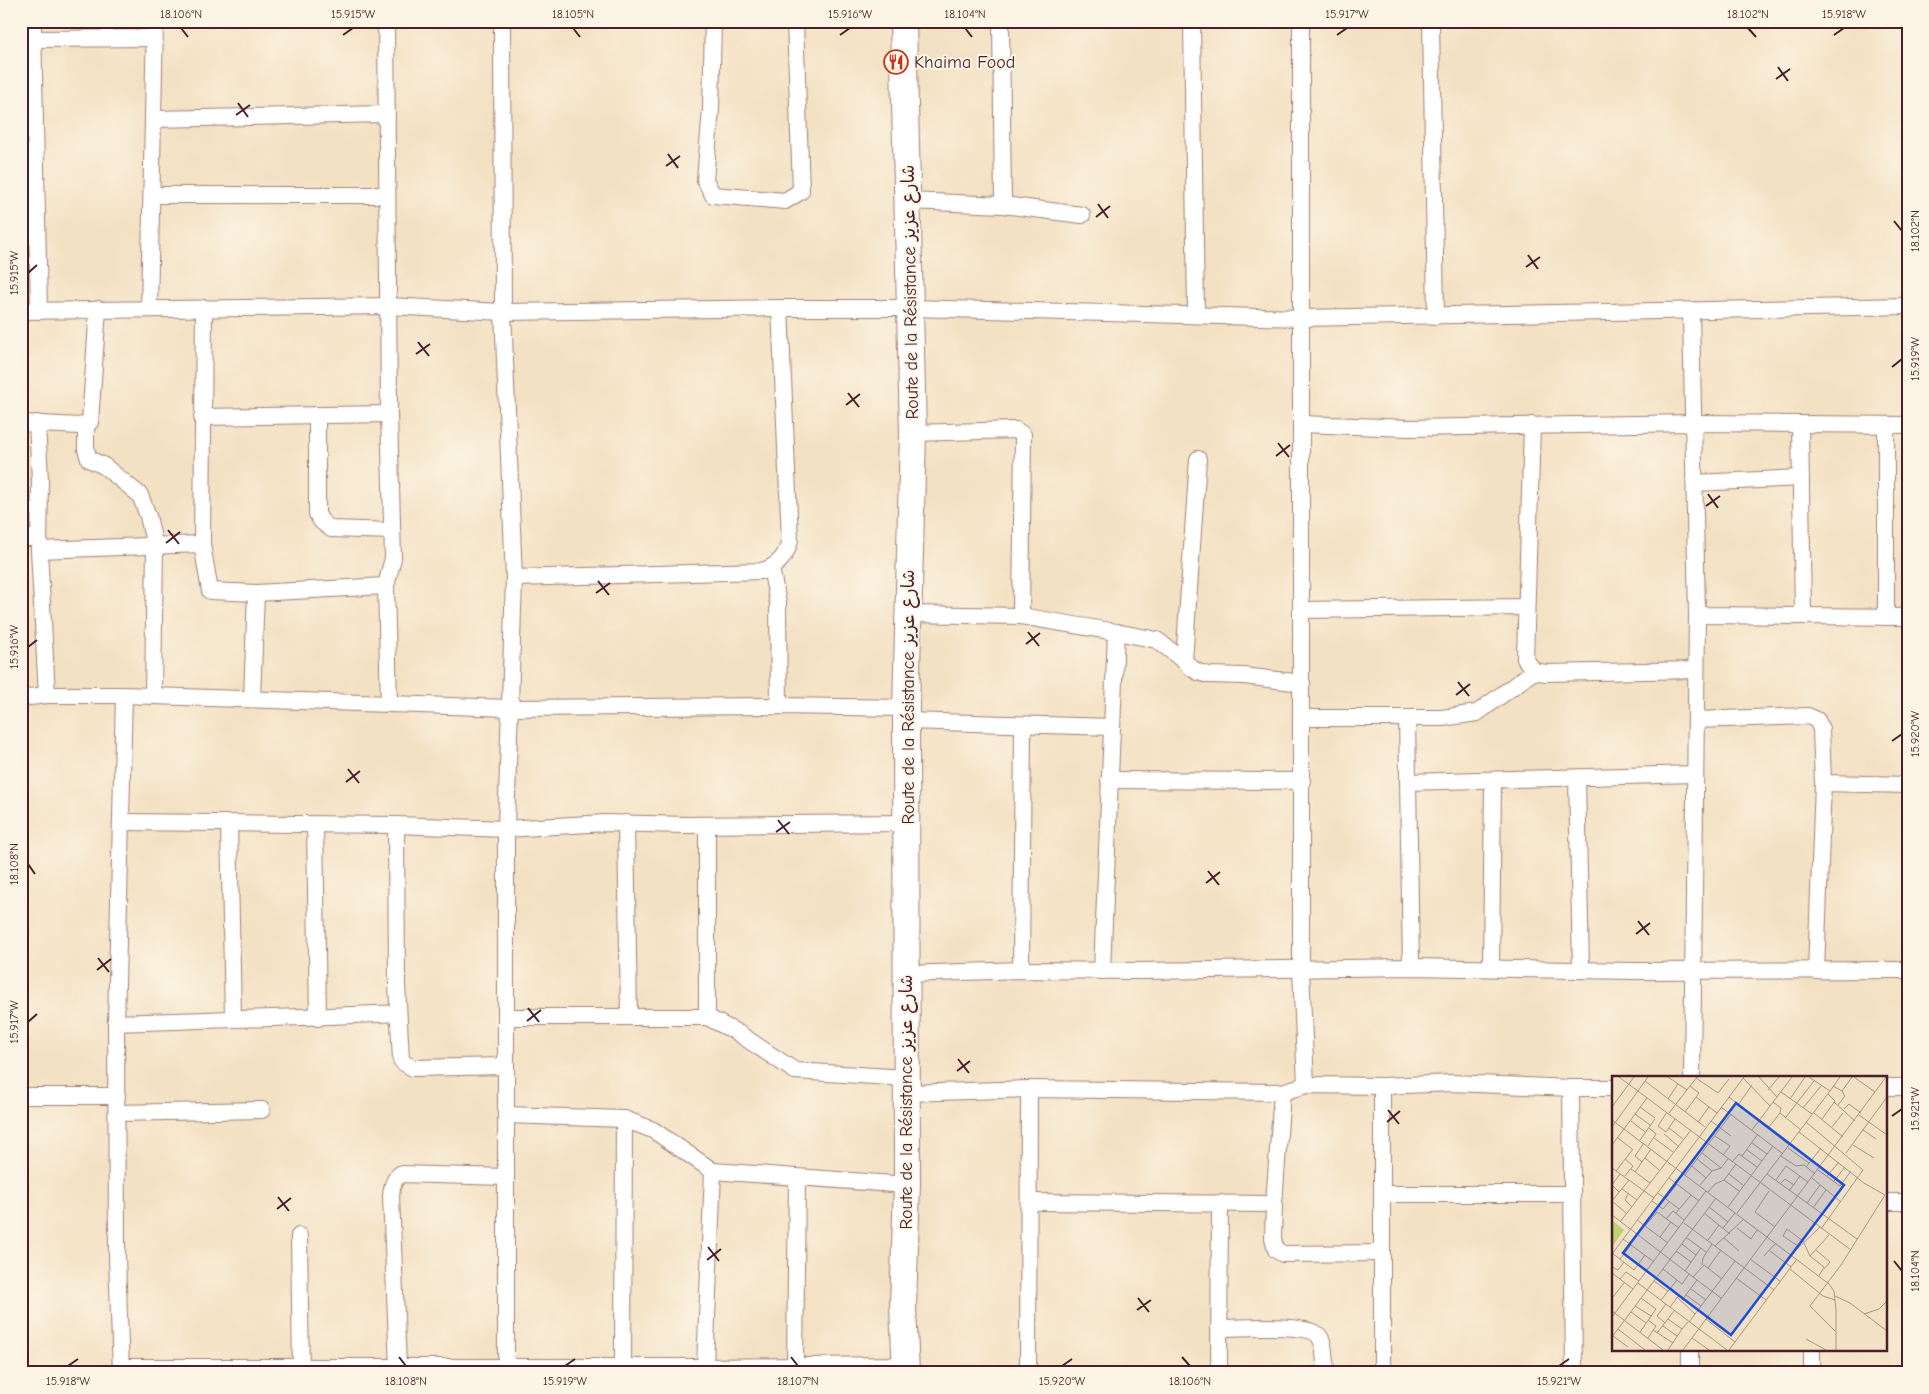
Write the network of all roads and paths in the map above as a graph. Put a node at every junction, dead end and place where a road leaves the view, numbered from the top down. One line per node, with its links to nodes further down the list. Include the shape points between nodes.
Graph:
1 (386, 21): 13 (street)
2 (502, 21): 31 (street)
3 (713, 21): 4 (street, via 705,180 713,195 785,201 801,191)
4 (795, 21)
5 (903, 21): 18 (main road, Route de la Résistance شارع عزيز)
6 (1001, 21): 19 (street)
7 (1192, 21): 32 (street)
8 (1301, 21): 34 (street)
9 (1431, 21): 33 (street)
10 (154, 29): 11 (street); 14 (street)
11 (27, 33): 12 (street)
12 (28, 112): 15 (street)
13 (387, 114): 14 (street); 17 (street)
14 (154, 119): 16 (street)
15 (29, 190): 29 (street)
16 (152, 195): 17 (street); 27 (street)
17 (387, 195): 21 (street)
18 (908, 201): 19 (street); 25 (main road, Route de la Résistance شارع عزيز)
19 (1003, 205): 20 (street)
20 (1082, 215)
21 (388, 306): 23 (street); 31 (street); 35 (street)
22 (1908, 306): 30 (street)
23 (204, 308): 27 (street); 37 (street)
24 (780, 308): 25 (street); 31 (street); 55 (street, via 790,540 785,555)
25 (910, 308): 32 (street); 46 (main road, Route de la Résistance شارع عزيز)
26 (98, 309): 27 (street); 29 (street); 40 (street, via 92,418)
27 (149, 309)
28 (21, 311): 29 (street)
29 (39, 311)
30 (1690, 311): 33 (street); 39 (street)
31 (503, 312): 56 (street)
32 (1196, 315): 34 (street)
33 (1436, 316): 34 (street)
34 (1301, 318): 41 (street)
35 (389, 414): 36 (street); 50 (street)
36 (317, 415): 37 (street); 50 (street, via 317,514 322,522 331,529)
37 (202, 417): 53 (street)
38 (29, 423): 40 (street); 52 (street, via 40,480)
39 (1694, 423): 42 (street); 45 (street); 49 (street)
40 (86, 424): 54 (street, via 88,459 104,466 140,495)
41 (1301, 424): 45 (street, via 1409,428); 60 (street)
42 (1800, 425): 43 (street); 48 (street)
43 (1886, 425): 44 (street); 65 (street)
44 (1908, 425)
45 (1532, 426): 59 (street)
46 (913, 433): 61 (main road, Route de la Résistance شارع عزيز); 63 (street, via 1016,430 1023,435)
47 (1198, 459): 68 (street)
48 (1801, 478): 49 (street); 64 (street)
49 (1695, 483): 62 (street)
50 (392, 531): 57 (street, via 393,558)
51 (21, 538): 52 (street)
52 (39, 544): 54 (street); 73 (street)
53 (202, 544): 54 (street); 58 (street, via 210,591)
54 (154, 547): 74 (street)
55 (771, 568): 56 (street, via 762,571); 78 (street, via 778,602)
56 (514, 578): 79 (street)
57 (386, 586): 58 (street); 77 (street)
58 (256, 593): 76 (street)
59 (1526, 607): 60 (street); 70 (street, via 1525,659)
60 (1302, 610): 71 (street)
61 (907, 614): 63 (street); 80 (main road, Route de la Résistance شارع عزيز)
62 (1696, 615): 64 (street); 69 (street)
63 (1021, 616): 67 (street)
64 (1803, 616): 65 (street)
65 (1886, 617): 66 (street)
66 (1908, 617)
67 (1116, 632): 68 (street, via 1157,640); 85 (street)
68 (1184, 661): 71 (street, via 1209,675)
69 (1696, 670): 70 (street); 83 (street)
70 (1534, 671): 82 (street, via 1477,713)
71 (1302, 683): 81 (street)
72 (124, 695): 73 (street); 74 (street); 94 (street)
73 (47, 696): 75 (street)
74 (154, 696): 76 (street)
75 (21, 698)
76 (252, 698): 77 (street)
77 (390, 704): 79 (street)
78 (779, 706): 79 (street); 80 (street)
79 (509, 708): 101 (street)
80 (906, 714): 84 (street); 96 (main road, Route de la Résistance شارع عزيز)
81 (1302, 718): 82 (street); 89 (street)
82 (1407, 718): 91 (street)
83 (1696, 720): 86 (street); 92 (street, via 1808,716 1817,720 1821,729)
84 (1023, 725): 85 (street); 105 (street)
85 (1112, 727): 88 (street)
86 (1695, 774): 87 (street); 107 (street)
87 (1577, 778): 90 (street); 106 (street)
88 (1109, 780): 89 (street); 110 (street)
89 (1302, 780): 104 (street)
90 (1493, 780): 91 (street); 103 (street)
91 (1408, 782): 102 (street)
92 (1823, 783): 93 (street); 108 (street)
93 (1908, 785)
94 (122, 822): 97 (street); 118 (street)
95 (626, 823): 100 (street); 101 (street); 114 (street)
96 (906, 823): 100 (street); 111 (main road, Route de la Résistance شارع عزيز)
97 (229, 824): 99 (street); 116 (street)
98 (396, 824): 99 (street); 101 (street); 112 (street)
99 (315, 825): 117 (street)
100 (708, 825): 115 (street)
101 (506, 828): 113 (street)
102 (1411, 967): 103 (street); 104 (street)
103 (1491, 968): 106 (street)
104 (1301, 969): 110 (street); 121 (street)
105 (1021, 970): 110 (street); 111 (street)
106 (1581, 970): 107 (street)
107 (1693, 970): 108 (street); 120 (street)
108 (1816, 970): 109 (street)
109 (1908, 970)
110 (1102, 971)
111 (906, 974): 122 (main road, Route de la Résistance شارع عزيز)
112 (398, 1013): 117 (street); 119 (street, via 401,1060 408,1066)
113 (506, 1017): 114 (street); 119 (street)
114 (629, 1017): 115 (street)
115 (707, 1017): 122 (street, via 738,1033 795,1071)
116 (233, 1018): 117 (street); 118 (street)
117 (318, 1018)
118 (116, 1023): 131 (street)
119 (506, 1066): 134 (street)
120 (1692, 1076)
121 (1306, 1085): 123 (street); 129 (street)
122 (906, 1086): 128 (street); 139 (main road, Route de la Résistance شارع عزيز)
123 (1382, 1086): 126 (street, via 1452,1084); 140 (street)
124 (1886, 1087): 125 (street)
125 (1908, 1087)
126 (1572, 1088): 127 (street); 141 (street)
127 (1612, 1088)
128 (1029, 1090): 129 (street); 142 (street)
129 (1282, 1092): 146 (street)
130 (21, 1096): 131 (street)
131 (117, 1096): 133 (street)
132 (262, 1110): 133 (street)
133 (117, 1113): 158 (street)
134 (506, 1115): 135 (street); 137 (street)
135 (624, 1119): 136 (street, via 653,1130); 152 (street)
136 (712, 1171): 138 (street); 155 (street)
137 (506, 1177): 154 (street, via 400,1174 395,1178 391,1196); 156 (street)
138 (797, 1177): 139 (street); 153 (street)
139 (907, 1185): 157 (main road, Route de la Résistance شارع عزيز, via 903,1307)
140 (1382, 1194): 141 (street); 148 (street)
141 (1572, 1194): 164 (street)
142 (1029, 1202): 145 (street); 160 (street)
143 (1886, 1202): 144 (street)
144 (1908, 1202)
145 (1220, 1203): 146 (street); 149 (street)
146 (1274, 1204): 148 (street, via 1273,1239 1276,1250 1284,1254)
147 (299, 1236): 159 (street)
148 (1382, 1253): 163 (street)
149 (1219, 1328): 161 (street); 162 (street, via 1312,1331 1319,1336)
150 (1690, 1352): 165 (street)
151 (1812, 1352): 166 (street)
152 (623, 1366): 155 (street); 156 (street)
153 (795, 1366): 155 (street); 157 (street)
154 (398, 1367): 156 (street); 159 (street)
155 (705, 1367)
156 (506, 1369)
157 (906, 1369)
158 (121, 1370): 159 (street)
159 (301, 1370)
160 (1028, 1373)
161 (1219, 1373)
162 (1328, 1373)
163 (1382, 1373)
164 (1574, 1373)
165 (1690, 1373)
166 (1812, 1373)

